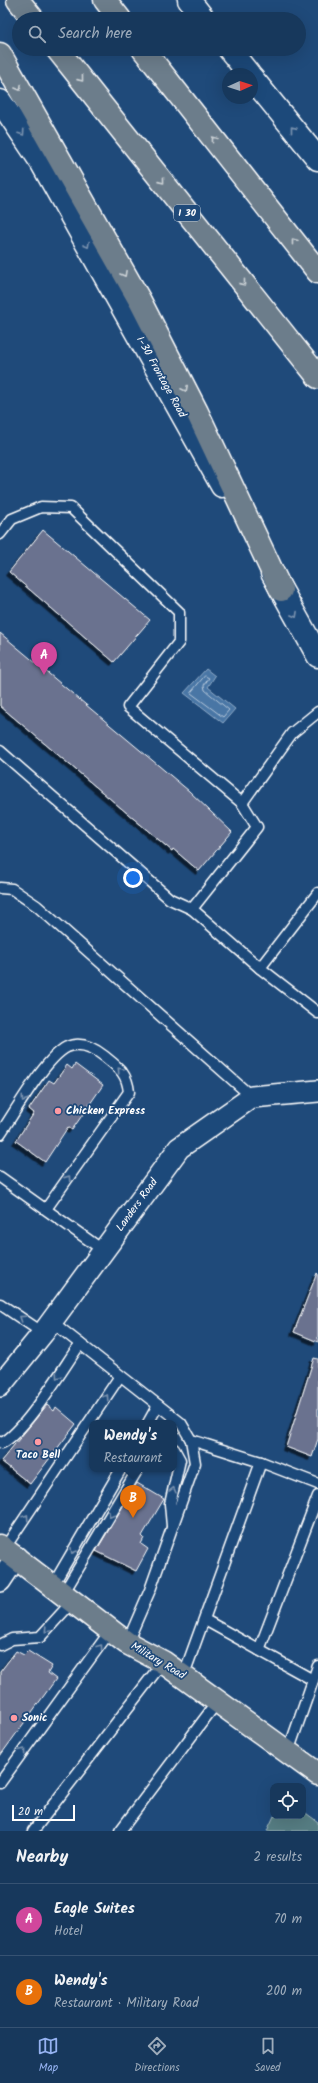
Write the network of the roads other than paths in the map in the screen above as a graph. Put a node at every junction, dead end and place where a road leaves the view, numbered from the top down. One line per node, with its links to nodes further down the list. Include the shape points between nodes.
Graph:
1 (18, 0): 4 (main road)
2 (105, 0): 5 (main road)
3 (189, 0): 6 (main road)
4 (27, 12)
5 (114, 12)
6 (198, 12)
7 (0, 54): 18 (main road, one-way to 18, via 140,301 197,412)
8 (63, 56): 16 (main road, I 30, one-way to 16)
9 (148, 56): 15 (main road, one-way to 9)
10 (235, 56): 11 (main road)
11 (244, 68)
12 (258, 85): 14 (main road, one-way to 12)
13 (0, 101): 18 (main road, I-30 Frontage Road, one-way to 18, via 41,162)
14 (318, 159)
15 (318, 272)
16 (318, 377)
17 (0, 534): 22 (lane, via 12,519 41,507 71,508 179,612 179,642 128,707)
18 (281, 590): 19 (main road, I-30 Frontage Road, one-way to 19)
19 (318, 656)
20 (318, 712): 22 (lane, via 292,733)
21 (0, 751): 25 (lane, via 170,899)
22 (242, 803): 25 (lane, via 258,827)
23 (0, 888): 29 (lane, via 12,889 37,906)
24 (318, 893): 26 (lane)
25 (192, 909): 26 (lane)
26 (260, 968): 27 (lane)
27 (318, 1013)
28 (318, 1091): 29 (street)
29 (252, 1096): 33 (street, Landers Road, via 179,1148)
30 (0, 1134): 32 (lane, one-way to 30, via 129,1092 128,1080 120,1069 97,1051 86,1046 67,1047 52,1059)
31 (0, 1177): 32 (lane)
32 (46, 1209): 33 (lane)
33 (104, 1251): 35 (street, Landers Road)
34 (0, 1304): 35 (lane, one-way to 34)
35 (47, 1327): 36 (lane); 38 (street, Landers Road)
36 (80, 1344): 37 (lane); 46 (lane, one-way to 46, via 42,1400 11,1439)
37 (120, 1376): 39 (lane); 40 (lane, one-way to 37)
38 (0, 1386)
39 (158, 1405): 41 (lane); 42 (lane)
40 (92, 1420)
41 (150, 1420)
42 (176, 1420)
43 (177, 1421): 45 (lane)
44 (89, 1424): 54 (lane, one-way to 44)
45 (191, 1440): 48 (lane); 53 (lane, via 194,1463)
46 (0, 1442)
47 (177, 1454): 53 (lane, one-way to 47, via 170,1504 180,1460)
48 (261, 1462): 51 (lane); 57 (lane)
49 (120, 1472): 56 (lane, one-way to 56)
50 (136, 1472): 56 (lane, one-way to 56)
51 (318, 1484)
52 (318, 1496): 60 (lane)
53 (172, 1528): 58 (lane, via 150,1590)
54 (7, 1551): 55 (street); 56 (main road, Military Road)
55 (0, 1581)
56 (63, 1593): 58 (main road, Military Road); 59 (lane, one-way to 59, via 40,1637 12,1639)
57 (205, 1620): 60 (lane); 63 (lane)
58 (119, 1637): 61 (main road, Military Road); 68 (lane, one-way to 58)
59 (0, 1645)
60 (259, 1650): 64 (lane)
61 (163, 1662): 63 (main road, Military Road); 69 (lane)
62 (318, 1666): 64 (lane)
63 (184, 1676): 65 (main road, Military Road)
64 (313, 1680): 66 (lane)
65 (218, 1701): 66 (main road, Military Road); 70 (lane)
66 (288, 1752): 67 (main road, Military Road)
67 (318, 1774)
68 (0, 1783)
69 (33, 1831)
70 (120, 1831)

